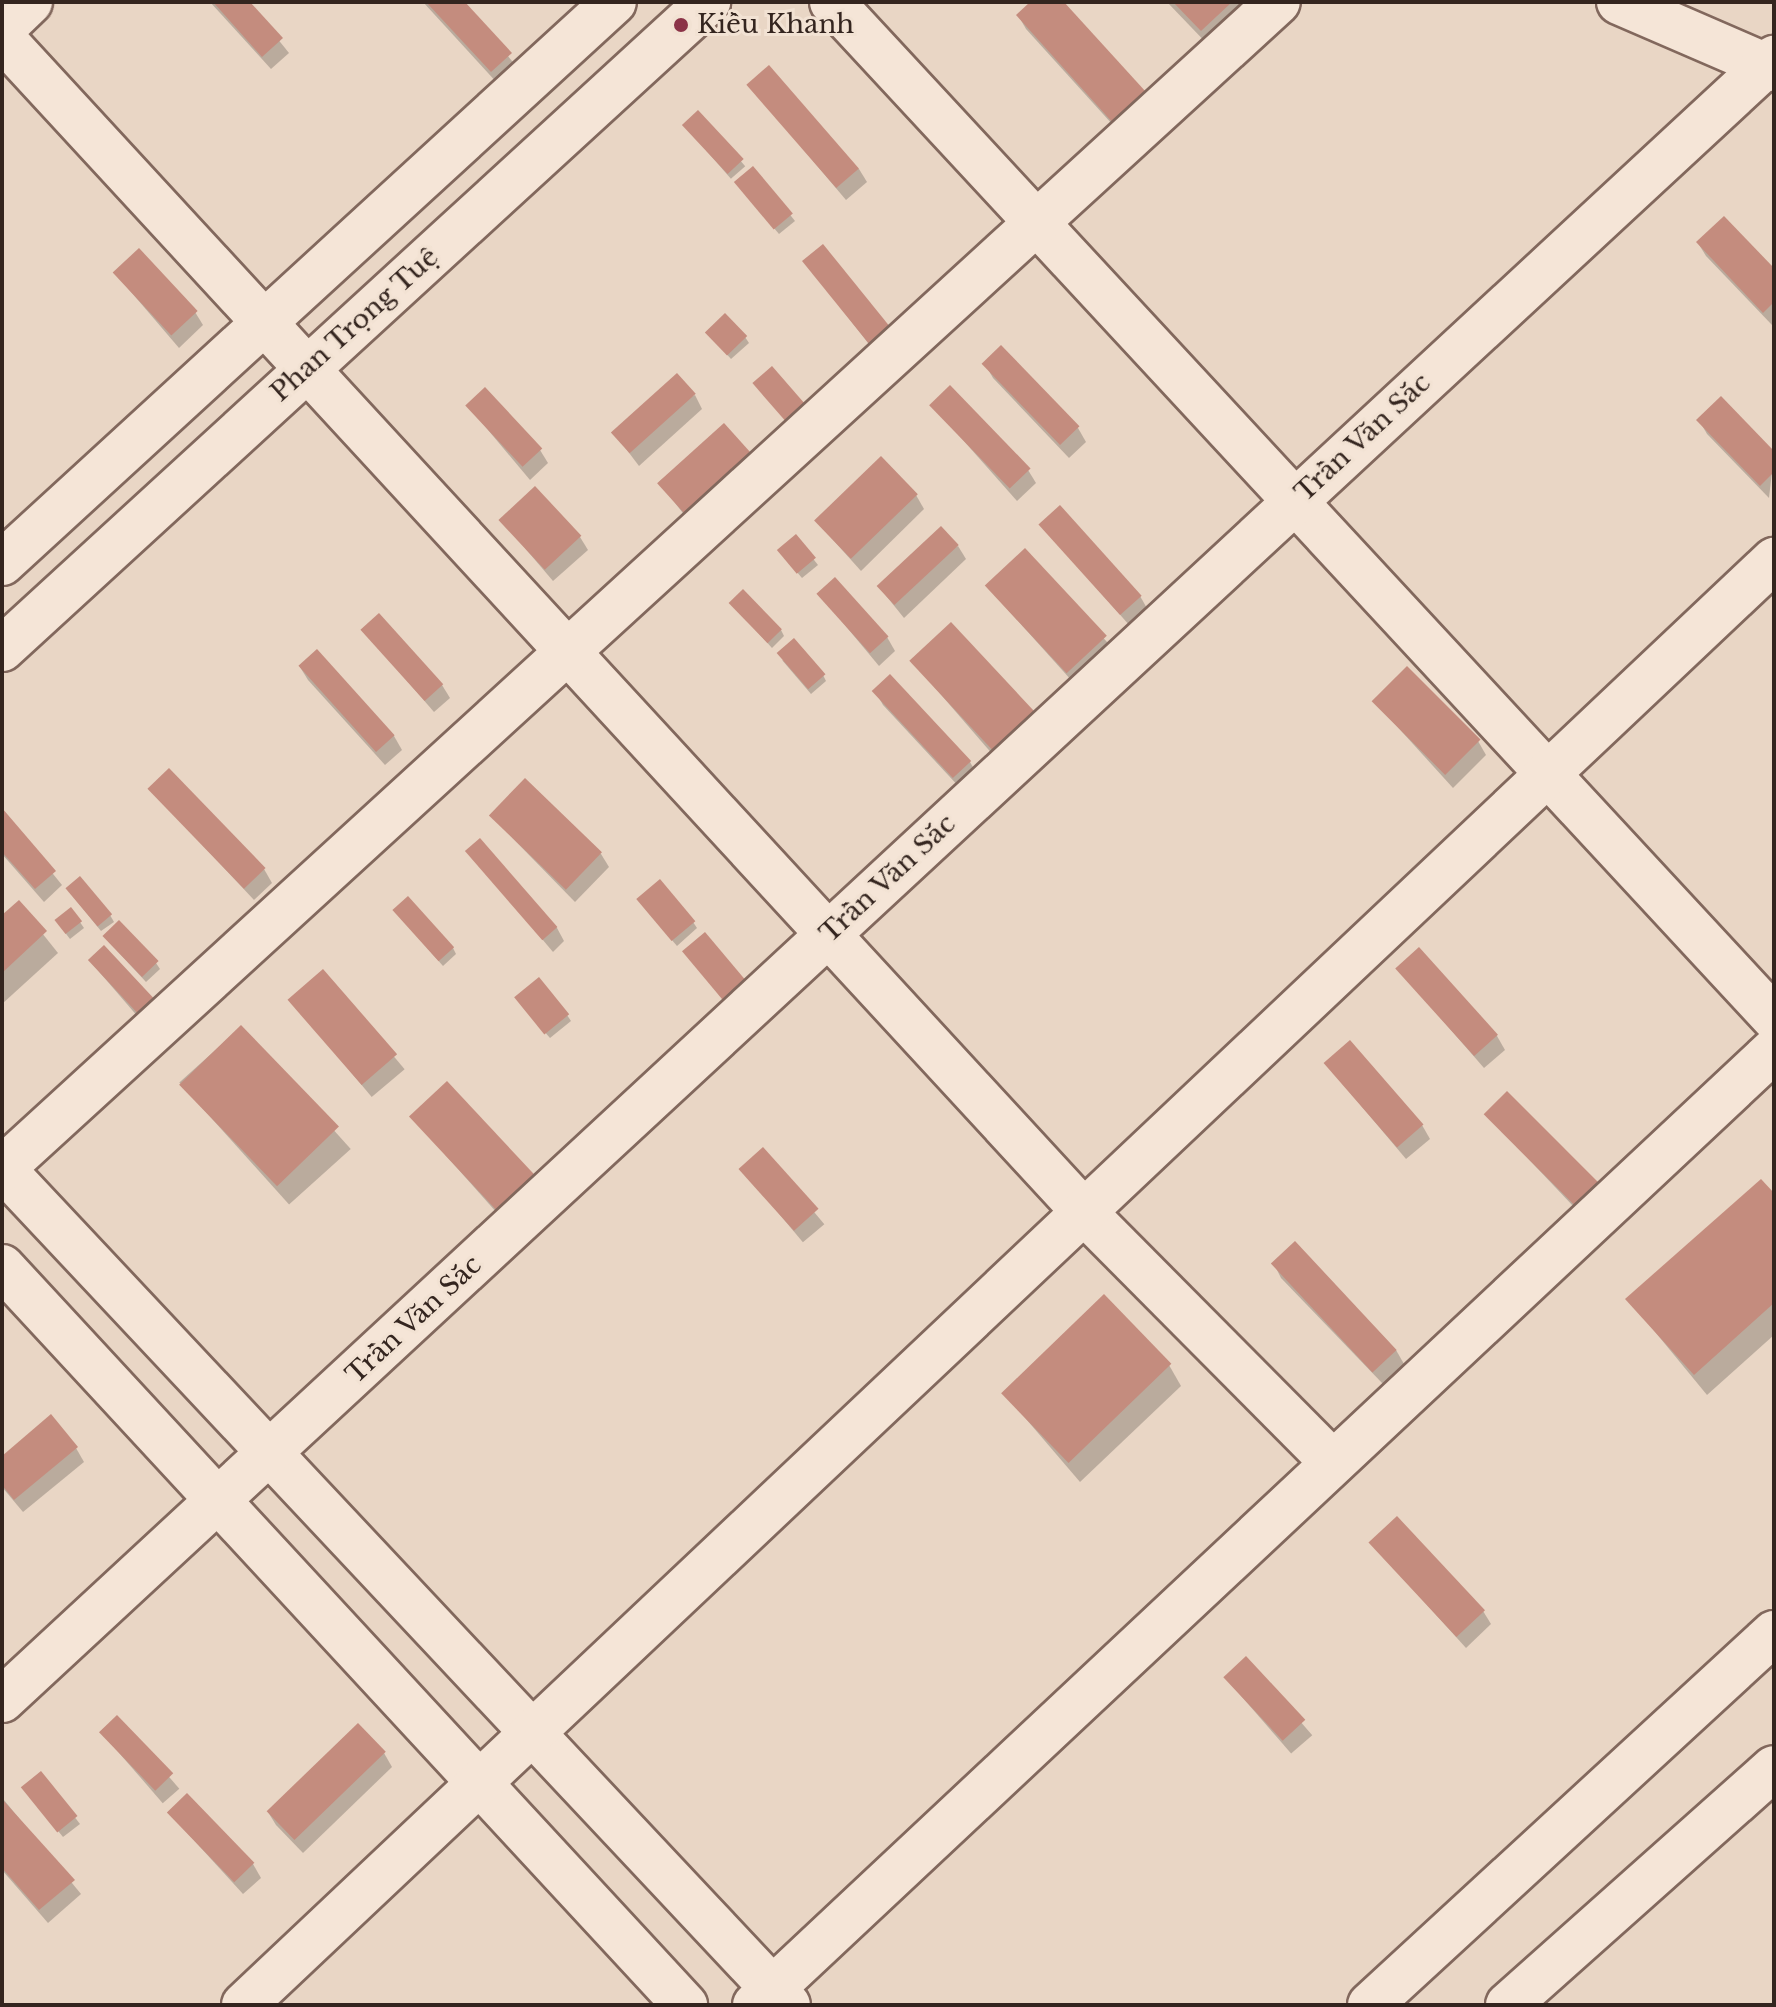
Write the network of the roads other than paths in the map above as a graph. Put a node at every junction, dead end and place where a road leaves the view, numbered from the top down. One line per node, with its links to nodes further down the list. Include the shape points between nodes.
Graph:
1 (30, 2): 7 (street)
2 (614, 2): 11 (street)
3 (708, 2): 12 (street, Phan Trọng Tuệ)
4 (832, 2): 10 (street)
5 (1278, 2): 10 (street)
6 (1619, 2): 9 (street)
7 (2, 29)
8 (2, 38): 11 (street)
9 (1772, 63): 13 (street, Trần Văn Sắc)
10 (1035, 221): 13 (street); 16 (street)
11 (270, 324): 12 (street); 15 (street)
12 (310, 365): 16 (street); 17 (street, Phan Trọng Tuệ)
13 (1297, 499): 18 (street); 19 (street, Trần Văn Sắc)
14 (1774, 560): 18 (street)
15 (2, 563)
16 (570, 648): 19 (street); 22 (street)
17 (2, 649)
18 (1549, 775): 20 (street); 23 (street)
19 (830, 932): 23 (street); 25 (street, Trần Văn Sắc)
20 (1774, 1018)
21 (1774, 1050): 26 (street)
22 (2, 1169): 25 (street)
23 (1087, 1215): 26 (street); 30 (street)
24 (2, 1267): 27 (street)
25 (272, 1452): 27 (street, Trần Văn Sắc); 30 (street)
26 (1329, 1459): 33 (street)
27 (215, 1501): 29 (street, Trần Văn Sắc); 32 (street)
28 (1774, 1633): 36 (street)
29 (2, 1700)
30 (533, 1733): 32 (street); 33 (street)
31 (1774, 1768): 37 (street)
32 (477, 1779): 34 (street); 35 (street)
33 (772, 1999)
34 (244, 2005)
35 (685, 2005)
36 (1370, 2005)
37 (1508, 2005)

